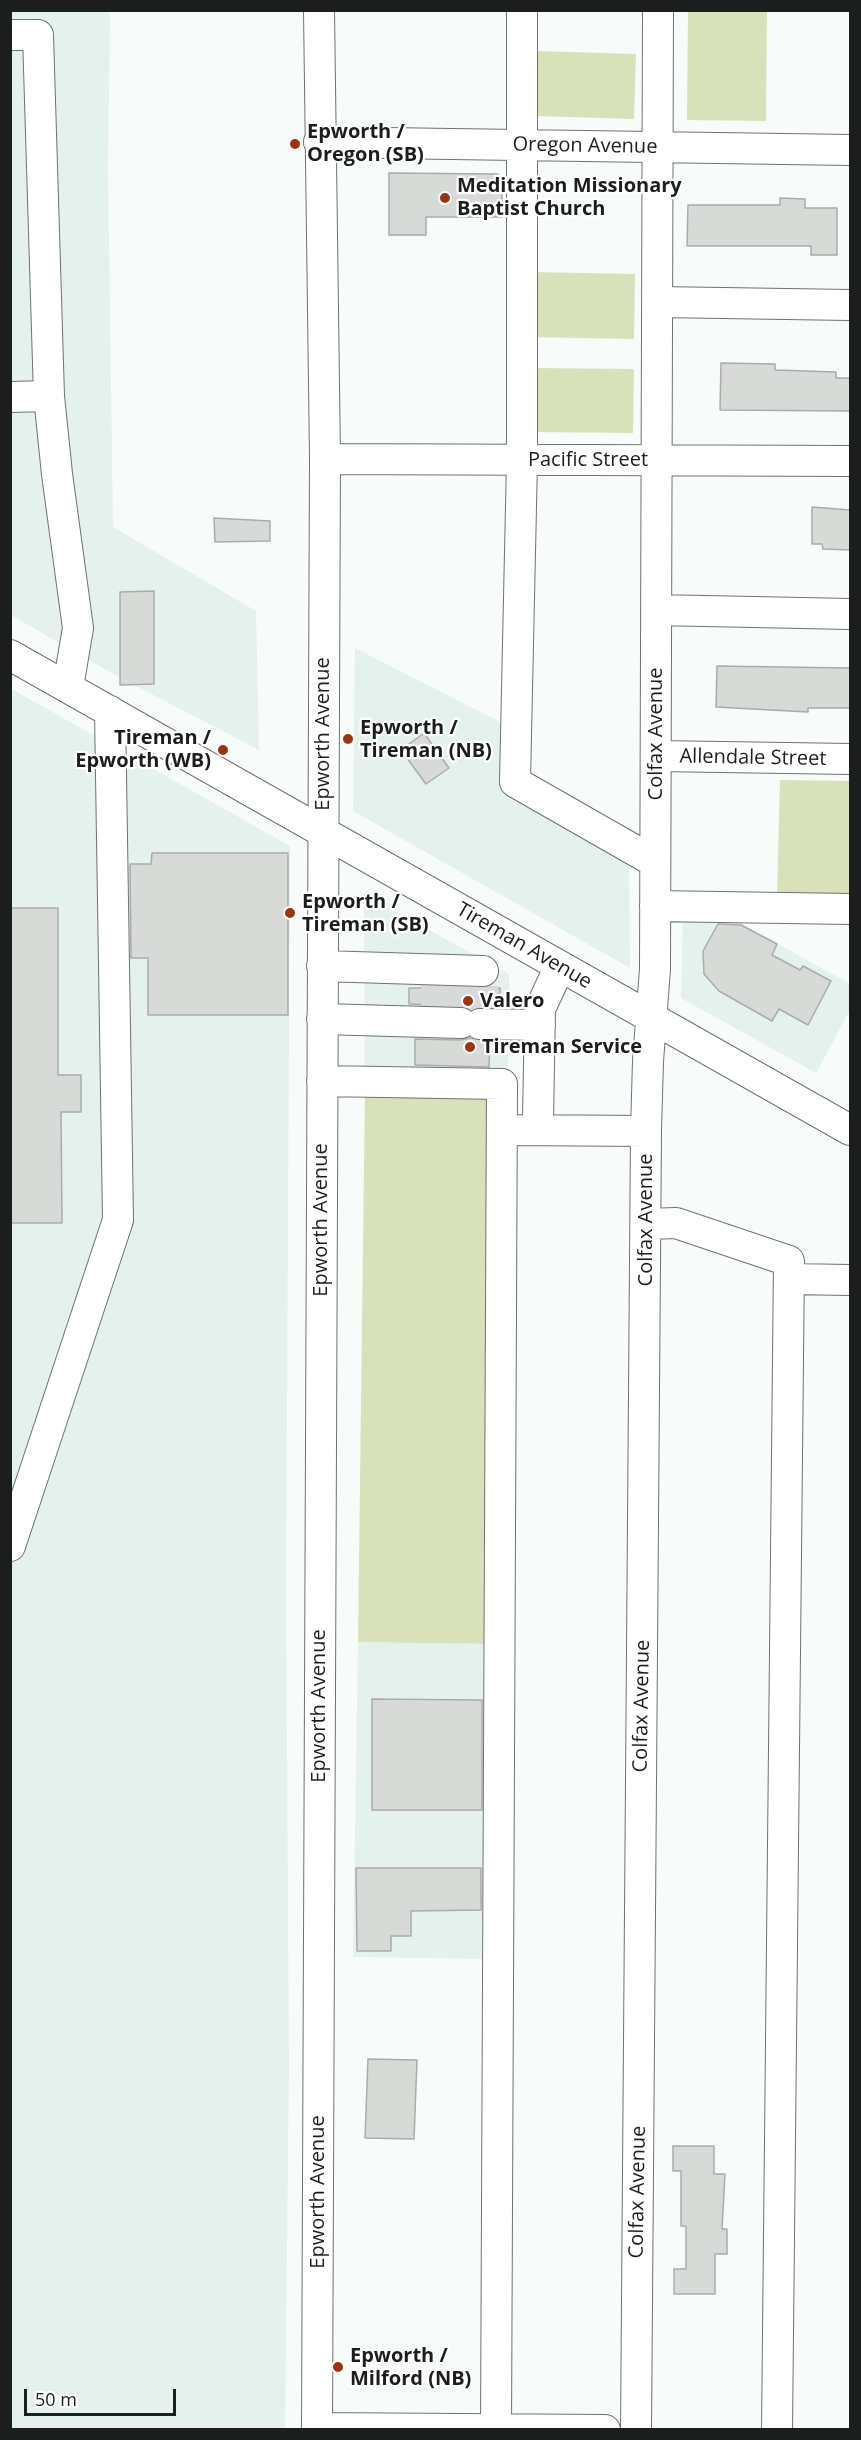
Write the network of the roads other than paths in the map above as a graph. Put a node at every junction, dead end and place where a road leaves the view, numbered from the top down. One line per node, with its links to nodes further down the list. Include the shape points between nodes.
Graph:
1 (319, 10): 5 (street, Epworth Avenue)
2 (522, 10): 6 (street)
3 (658, 10): 7 (street, Colfax Avenue)
4 (10, 35): 11 (street, via 38,35)
5 (319, 142): 6 (street, Oregon Avenue); 13 (street, Epworth Avenue)
6 (522, 145): 7 (street, Oregon Avenue); 14 (street)
7 (658, 147): 8 (street, Oregon Avenue); 9 (street, Colfax Avenue)
8 (850, 150)
9 (657, 303): 10 (street); 15 (street, Colfax Avenue)
10 (850, 305)
11 (49, 396): 12 (street); 20 (street, via 78,628)
12 (10, 397)
13 (325, 459): 14 (street, Pacific Street); 24 (street, Epworth Avenue)
14 (522, 460): 15 (street, Pacific Street); 25 (street, via 515,782)
15 (657, 460): 16 (street, Pacific Street); 17 (street, Colfax Avenue)
16 (850, 461)
17 (656, 610): 18 (street); 22 (street, Colfax Avenue)
18 (850, 614)
19 (10, 655): 20 (street, Tireman Avenue)
20 (68, 687): 21 (street, Tireman Avenue)
21 (110, 711): 24 (street, Tireman Avenue); 43 (street, via 118,1220)
22 (656, 756): 23 (street, Allendale Street); 25 (street, Colfax Avenue)
23 (850, 759)
24 (323, 831): 28 (street, Tireman Avenue); 29 (street, Epworth Avenue)
25 (655, 862): 26 (street, Colfax Avenue)
26 (655, 906): 27 (street); 32 (street, Colfax Avenue)
27 (850, 909)
28 (503, 933): 30 (street, Tireman Avenue); 31 (street)
29 (322, 966): 31 (street); 33 (street, Epworth Avenue)
30 (560, 966): 32 (street, Tireman Avenue); 34 (street, via 540,1009)
31 (451, 1000): 33 (street); 34 (street)
32 (651, 1018): 38 (street, Tireman Avenue); 39 (street, Colfax Avenue)
33 (322, 1019): 35 (street, Epworth Avenue)
34 (540, 1025): 36 (street)
35 (322, 1081): 37 (street, via 501,1084); 44 (street, Epworth Avenue)
36 (538, 1120)
37 (503, 1129): 39 (street); 45 (street)
38 (850, 1130)
39 (646, 1131): 40 (street, Colfax Avenue)
40 (646, 1224): 41 (street, via 676,1222 789,1261); 47 (street, Colfax Avenue)
41 (789, 1279): 42 (street); 48 (street)
42 (850, 1280)
43 (10, 1546)
44 (317, 2429): 45 (street)
45 (496, 2429): 46 (street)
46 (605, 2430)
47 (636, 2430)
48 (777, 2430)

